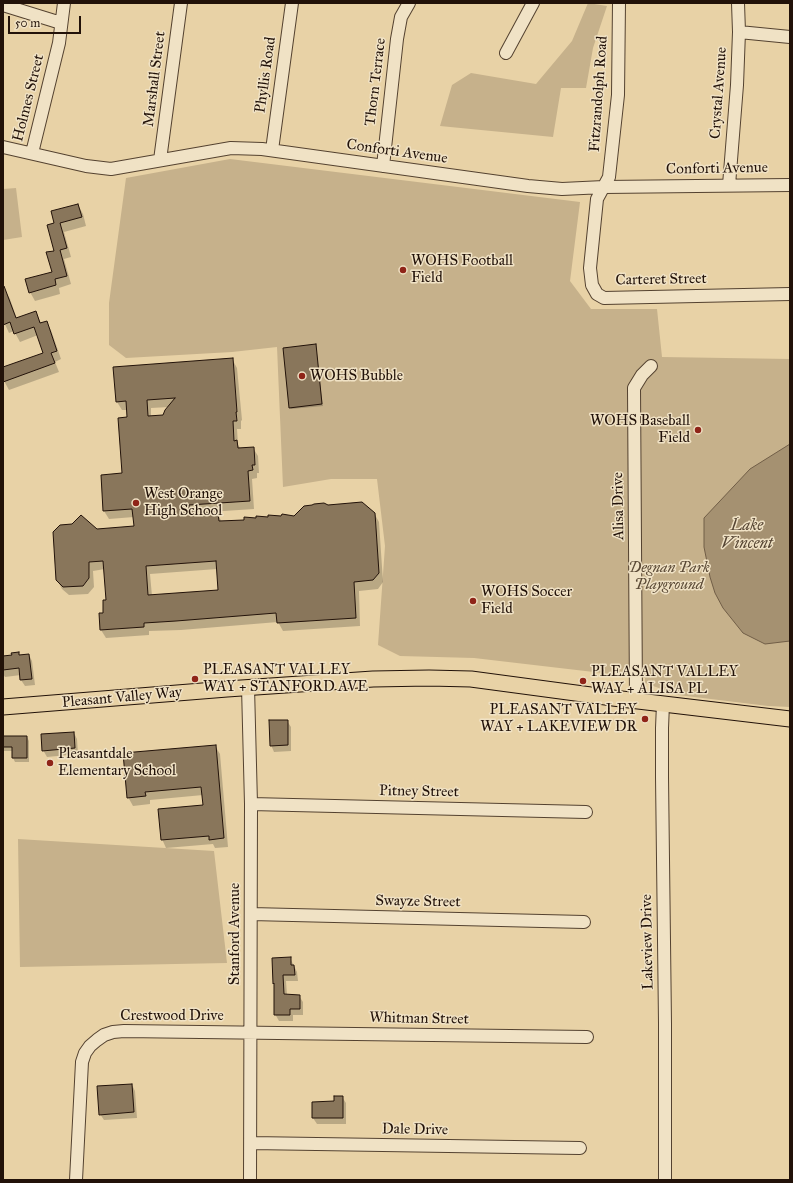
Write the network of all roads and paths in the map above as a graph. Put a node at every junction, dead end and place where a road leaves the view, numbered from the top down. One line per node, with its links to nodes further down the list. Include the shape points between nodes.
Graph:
1 (64, 3): 9 (street, Holmes Street)
2 (180, 3): 16 (street, Marshall Street)
3 (292, 3): 14 (street, Phyllis Road)
4 (409, 3): 17 (street, Thorn Terrace, via 401,17 397,39)
5 (533, 3): 12 (street)
6 (619, 3): 20 (street, Fitzrandolph Road, via 618,95 609,177)
7 (738, 3): 10 (street, Crystal Avenue)
8 (3, 5): 9 (street)
9 (61, 23): 15 (street, Holmes Street, via 59,43)
10 (739, 32): 11 (street); 18 (street, Crystal Avenue)
11 (790, 37)
12 (506, 53)
13 (3, 146): 15 (street, Conforti Avenue)
14 (272, 150): 16 (street, Conforti Avenue, via 231,148); 17 (street, Conforti Avenue)
15 (32, 153): 16 (street, Conforti Avenue, via 86,166 111,169)
16 (160, 160)
17 (383, 166): 20 (street, Conforti Avenue, via 528,186 562,189)
18 (729, 185): 19 (street, Conforti Avenue); 20 (street, Conforti Avenue)
19 (790, 185)
20 (604, 187): 21 (street, Carteret Street, via 597,199 590,268 592,286 597,294 604,298)
21 (790, 294)
22 (651, 366): 24 (street, Alisa Drive, via 634,388)
23 (248, 687): 24 (main road, Pleasant Valley Way, via 373,678 471,679); 26 (main road, Pleasant Valley Way); 28 (street, Stanford Avenue)
24 (636, 700): 25 (main road, Pleasant Valley Way)
25 (663, 704): 27 (main road, Pleasant Valley Way); 38 (street, Lakeview Drive)
26 (3, 707)
27 (790, 719)
28 (251, 804): 29 (street, Pitney Street); 30 (street, Stanford Avenue)
29 (586, 812)
30 (251, 914): 31 (street, Swayze Street); 32 (street, Stanford Avenue)
31 (584, 922)
32 (251, 1032): 33 (street, Whitman Street); 34 (street, Stanford Avenue); 36 (street, Crestwood Drive, via 124,1031 113,1032 97,1040 85,1053 82,1062)
33 (587, 1037)
34 (250, 1143): 35 (street, Dale Drive); 37 (street, Stanford Avenue)
35 (580, 1148)
36 (76, 1180)
37 (250, 1180)
38 (664, 1180)

